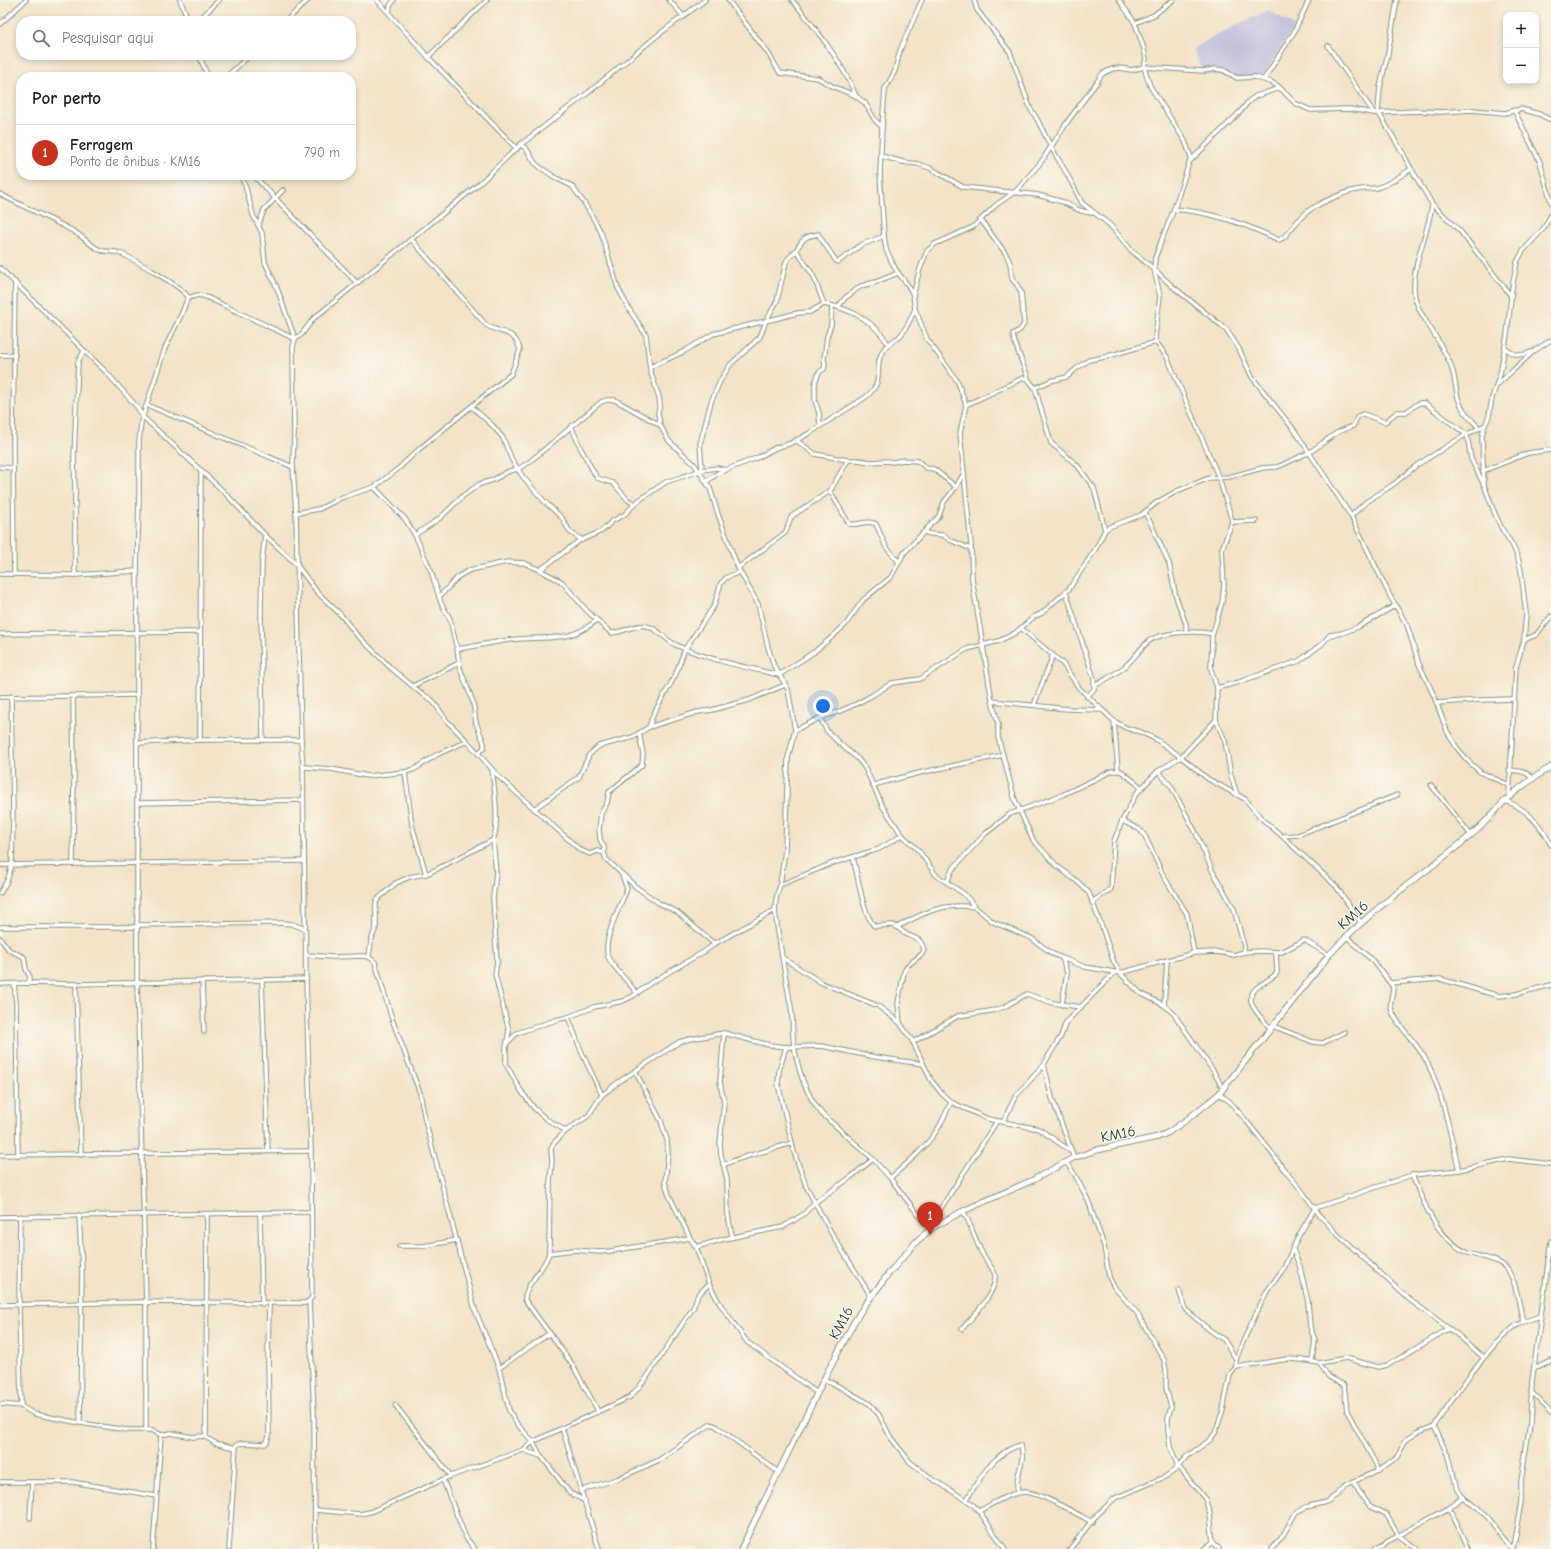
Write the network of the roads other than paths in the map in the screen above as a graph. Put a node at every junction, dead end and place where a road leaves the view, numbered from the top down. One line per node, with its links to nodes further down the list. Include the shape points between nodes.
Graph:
1 (26, 0): 24 (street)
2 (180, 0): 19 (street)
3 (219, 0): 20 (street)
4 (308, 0): 21 (street)
5 (377, 0): 18 (street)
6 (394, 0): 18 (street)
7 (487, 0): 26 (street)
8 (669, 0): 22 (street)
9 (705, 0): 22 (street)
10 (728, 0): 34 (street, via 780,73 818,78)
11 (792, 0): 34 (street, via 835,56)
12 (922, 0): 38 (street, via 900,50 895,71 885,89)
13 (974, 0): 40 (street, via 977,10 1010,52 1030,108)
14 (1119, 0): 23 (street)
15 (1173, 0): 23 (street, via 1154,15)
16 (1309, 0): 32 (street, via 1294,32)
17 (1397, 0): 36 (street)
18 (389, 13): 26 (street)
19 (187, 16)
20 (203, 16)
21 (291, 16)
22 (684, 16): 39 (street)
23 (1135, 23): 29 (street, via 1146,59)
24 (0, 24)
25 (1328, 46): 36 (street)
26 (428, 57): 41 (street)
27 (201, 60): 30 (street)
28 (245, 60): 31 (street)
29 (1144, 67): 32 (street, via 1203,71 1215,69 1238,78); 40 (street, via 1132,70 1116,68 1102,74); 43 (street, via 1150,86 1185,141)
30 (206, 72)
31 (231, 72)
32 (1264, 79): 33 (street)
33 (1280, 88): 36 (street, via 1295,103 1310,110 1349,109); 43 (street, via 1249,101)
34 (856, 96): 38 (street, via 865,103)
35 (1514, 110): 36 (street, via 1505,113 1472,110); 37 (street, via 1527,110); 51 (street, via 1540,162)
36 (1376, 112): 44 (street)
37 (1551, 120)
38 (882, 127): 42 (street)
39 (520, 145): 41 (street); 83 (street, via 526,148 541,168 572,186 593,217 604,238 618,288 646,335)
40 (1051, 147): 48 (street); 54 (street, via 1068,174 1078,197)
41 (516, 149): 59 (street, via 479,184)
42 (881, 156): 48 (street, via 930,168 963,187); 58 (street, via 880,192)
43 (1190, 161): 53 (street)
44 (1411, 169): 52 (street); 53 (street, via 1390,183 1336,196 1310,210 1279,240 1222,217)
45 (242, 180): 57 (street, via 253,215)
46 (258, 180): 50 (street)
47 (283, 190): 50 (street)
48 (1016, 192): 54 (street, via 1051,198 1081,212); 56 (street, via 996,205)
49 (0, 194): 68 (street, via 74,232 98,249 121,253 185,292)
50 (275, 198): 57 (street, via 264,210); 65 (street)
51 (1551, 202)
52 (1432, 204): 67 (street, via 1460,231); 95 (street, via 1417,261 1415,298 1421,314 1454,372 1458,398)
53 (1174, 209): 62 (street)
54 (1093, 213): 62 (street, via 1110,225 1132,251)
55 (1551, 215): 67 (street, via 1544,228 1526,246 1517,262)
56 (980, 220): 66 (street, via 969,229 934,244 927,251); 84 (street, via 1006,254 1012,279 1021,292 1024,324 1013,334 1013,338)
57 (260, 228): 74 (street, via 265,262)
58 (884, 236): 60 (street, via 861,245 838,262 818,234 801,240); 63 (street, via 886,249)
59 (411, 239): 65 (street); 89 (street, via 486,325 514,337 520,348 511,374)
60 (796, 250): 69 (street, via 813,275); 73 (street, via 786,262 777,301)
61 (0, 268): 64 (street)
62 (1154, 269): 76 (street, via 1160,296); 99 (street, via 1226,329 1239,349 1252,378)
63 (898, 273): 66 (street); 71 (street, via 861,286 844,298)
64 (15, 282): 79 (street); 81 (street)
65 (358, 283): 74 (street, via 314,319)
66 (913, 295): 72 (street)
67 (1511, 297): 78 (street)
68 (188, 298): 74 (street, via 204,296); 87 (street, via 165,348)
69 (824, 304): 70 (street); 73 (street, via 810,312)
70 (832, 306): 71 (street); 94 (street, via 825,365 815,383)
71 (838, 307): 77 (street, via 855,314 875,328)
72 (915, 309): 77 (street, via 904,330); 88 (street, via 927,339 958,382)
73 (766, 321): 83 (street, via 713,334 683,352); 107 (street, via 760,338 730,365 720,381 702,434)
74 (295, 339): 101 (street)
75 (1551, 340): 80 (street)
76 (1156, 342): 86 (street, via 1089,360 1067,377); 110 (street, via 1167,357)
77 (888, 344): 94 (street, via 880,357 878,381 871,393)
78 (1505, 348): 80 (street, via 1518,356); 85 (street)
79 (84, 351): 90 (street, via 112,378); 135 (street, via 78,362 74,457)
80 (1534, 351): 85 (street)
81 (15, 354): 82 (street); 103 (street)
82 (0, 355)
83 (650, 367): 91 (street, via 659,397)
84 (1028, 379): 86 (street); 88 (street, via 1023,378)
85 (1497, 385): 92 (street)
86 (1035, 388): 122 (street, via 1051,443 1078,465 1091,482)
87 (147, 405): 90 (street); 101 (street)
88 (966, 405): 109 (street, via 960,433)
89 (472, 407): 104 (street, via 503,438); 113 (street)
90 (143, 417): 105 (street); 132 (street, via 139,442)
91 (660, 425): 93 (street, via 615,400 607,400 595,406); 107 (street, via 669,440)
92 (1485, 425): 95 (street); 108 (street, via 1482,437)
93 (571, 426): 104 (street, via 550,446); 116 (street, via 597,478 613,483)
94 (820, 426): 97 (street)
95 (1478, 428): 96 (street)
96 (1467, 435): 99 (street, via 1422,402 1406,412 1397,412 1385,422 1360,415 1353,426 1338,432); 112 (street, via 1471,459); 119 (street, via 1417,465)
97 (796, 440): 100 (street, via 815,454); 106 (street)
98 (1551, 450): 108 (street, via 1528,453)
99 (1310, 452): 110 (street, via 1277,467); 119 (street)
100 (848, 460): 114 (street, via 918,461 926,468 934,469); 115 (street)
101 (293, 466): 117 (street)
102 (0, 467): 103 (street)
103 (14, 468): 134 (street)
104 (518, 469): 125 (street, via 480,484 440,518); 126 (street, via 544,501 562,518 570,532)
105 (201, 470): 124 (street); 143 (street)
106 (726, 470): 107 (street, via 717,468); 111 (street)
107 (701, 471): 111 (street); 116 (street, via 666,482)
108 (1483, 471): 112 (street)
109 (964, 472): 114 (street); 127 (street)
110 (1220, 478): 118 (street, via 1209,478 1183,488 1158,501); 121 (street)
111 (706, 482): 131 (street, via 713,494)
112 (1484, 485): 147 (street, via 1519,564 1526,614)
113 (374, 487): 117 (street, via 319,509); 125 (street, via 405,519)
114 (956, 487): 123 (street, via 944,502 939,516)
115 (830, 491): 128 (street, via 849,524 876,524 886,547); 131 (street, via 792,516 785,533)
116 (635, 504): 126 (street, via 602,531)
117 (296, 513): 129 (street)
118 (1144, 513): 122 (street); 144 (street, via 1169,563)
119 (1351, 516): 138 (street)
120 (1256, 521): 121 (street)
121 (1232, 522): 146 (street, via 1222,548 1224,586)
122 (1105, 530): 136 (street, via 1095,550)
123 (924, 532): 127 (street, via 943,535); 128 (street)
124 (265, 535): 129 (street); 175 (street, via 261,616)
125 (415, 535): 137 (street)
126 (582, 540): 130 (street)
127 (971, 549): 148 (street, via 971,572)
128 (898, 562): 153 (street, via 891,577 863,600 841,629 814,652)
129 (296, 564): 155 (street, via 317,592 356,634); 176 (street)
130 (540, 570): 137 (street, via 516,562 477,567 459,576); 140 (street, via 566,586)
131 (739, 570): 150 (street, via 721,583 714,606); 153 (street, via 758,604 771,656)
132 (137, 571): 135 (street); 142 (street)
133 (0, 574): 134 (street)
134 (14, 574): 135 (street)
135 (75, 575)
136 (1066, 592): 141 (street); 156 (street)
137 (439, 597): 149 (street, via 450,619)
138 (1396, 605): 157 (street, via 1358,627 1330,635 1299,661); 165 (street, via 1407,625 1419,664)
139 (1551, 616): 147 (street, via 1536,635)
140 (597, 620): 149 (street, via 572,636 518,640); 150 (street, via 611,633 649,626)
141 (1021, 628): 148 (street, via 1008,638); 151 (street)
142 (137, 632): 143 (street); 145 (street); 158 (street)
143 (200, 632): 174 (street)
144 (1186, 632): 146 (street); 156 (street, via 1151,640 1124,668)
145 (0, 634)
146 (1212, 634): 157 (street, via 1211,669)
147 (1524, 640): 163 (street, via 1516,667)
148 (982, 645): 164 (street); 168 (street, via 967,649 920,679 892,683 856,704)
149 (457, 649): 152 (street)
150 (685, 649): 153 (street, via 727,663); 171 (street, via 675,676)
151 (1054, 655): 162 (street); 166 (street)
152 (459, 663): 155 (street); 179 (street, via 484,742 484,748)
153 (779, 674): 154 (street)
154 (785, 685): 171 (street, via 739,703); 172 (street, via 790,697)
155 (413, 686): 177 (street, via 432,700)
156 (1095, 686): 162 (street)
157 (1217, 688): 169 (street)
158 (138, 695): 161 (street); 178 (street)
159 (0, 696): 160 (street)
160 (12, 696): 161 (street); 213 (street)
161 (73, 696): 211 (street)
162 (1087, 696): 167 (street)
163 (1514, 699): 165 (street); 186 (street)
164 (992, 701): 166 (street); 180 (street)
165 (1437, 703): 192 (street, via 1450,737 1467,760 1480,772)
166 (1034, 705): 167 (street)
167 (1102, 710): 170 (street)
168 (820, 718): 172 (street); 191 (street, via 827,731 858,759)
169 (1216, 720): 181 (street); 194 (street, via 1226,746 1231,776)
170 (1114, 722): 181 (street, via 1148,735); 185 (street)
171 (649, 727): 173 (street)
172 (796, 730): 217 (street, via 788,758 786,835)
173 (639, 733): 199 (street, via 599,746 589,755 579,777); 207 (street, via 643,754 642,765 610,792 601,815 599,837)
174 (200, 740): 175 (street); 178 (street)
175 (263, 740): 176 (street)
176 (301, 740): 182 (street)
177 (466, 741): 179 (street); 188 (street)
178 (137, 743): 198 (street)
179 (478, 753): 184 (street)
180 (1003, 755): 191 (street); 200 (street)
181 (1181, 757): 187 (street); 194 (street, via 1208,779)
182 (303, 767): 188 (street, via 368,776); 197 (street)
183 (1551, 767): 189 (street, KM16)
184 (492, 769): 199 (street); 205 (street, via 496,811)
185 (1118, 770): 193 (street); 200 (street, via 1062,795)
186 (1510, 770): 189 (street, via 1529,773); 192 (street)
187 (1158, 771): 193 (street); 230 (street, via 1170,786 1196,832 1212,870 1234,909)
188 (405, 772): 215 (street, via 412,825)
189 (1533, 779): 196 (street, KM16)
190 (1432, 785): 204 (street)
191 (873, 786): 202 (street, via 883,807)
192 (1509, 786): 196 (street)
193 (1141, 787): 201 (street)
194 (1238, 794): 203 (street)
195 (1397, 795): 203 (street, via 1298,835)
196 (1507, 799): 204 (street, KM16); 206 (street, via 1536,821)
197 (303, 800): 198 (street); 209 (street)
198 (137, 803): 210 (street)
199 (534, 809): 207 (street, via 580,850 590,854)
200 (1019, 810): 216 (street, via 985,834 955,866); 219 (street, via 1033,840 1056,866 1086,890)
201 (1122, 821): 219 (street, via 1113,847 1111,889); 232 (street, via 1139,829 1145,836 1164,877 1187,914)
202 (902, 835): 208 (street, via 879,849); 216 (street, via 919,851 932,870)
203 (1282, 836): 222 (street, via 1336,886)
204 (1471, 836): 222 (street, KM16)
205 (493, 840): 215 (street); 261 (street, via 496,872 493,898 497,962 495,974 509,1027)
206 (1551, 845)
207 (604, 853): 214 (street, via 606,859)
208 (852, 857): 217 (street); 225 (street, via 870,922 874,926)
209 (303, 861): 210 (street); 226 (street)
210 (136, 863): 211 (street); 223 (street)
211 (73, 864): 213 (street)
212 (0, 865): 213 (street)
213 (12, 865): 218 (street)
214 (621, 872): 229 (street, via 636,887 677,912); 251 (street, via 627,890 612,924 608,953 612,963)
215 (426, 874): 235 (street, via 409,877 396,883 378,900 376,927)
216 (947, 882): 220 (street, via 964,894)
217 (780, 884): 221 (street)
218 (0, 893)
219 (1092, 902): 240 (street)
220 (975, 907): 225 (street, via 942,906 920,914); 237 (street, via 993,922 1032,938)
221 (775, 910): 229 (street); 236 (street)
222 (1361, 923): 227 (street, KM16)
223 (138, 926): 224 (street); 226 (street, via 283,923); 245 (street)
224 (0, 927)
225 (897, 927): 256 (street, via 919,941 924,950 904,972 898,1003)
226 (305, 929): 233 (street)
227 (1346, 936): 234 (street, KM16); 246 (street, via 1375,963)
228 (0, 938): 244 (street, via 9,950 24,957 30,977)
229 (716, 943): 251 (street)
230 (1244, 952): 231 (street); 232 (street, via 1234,955 1218,952)
231 (1276, 952): 234 (street, via 1288,950 1304,940); 257 (street, via 1277,973 1258,987 1250,999 1254,1009)
232 (1194, 953): 238 (street)
233 (306, 955): 235 (street); 241 (street)
234 (1329, 955): 257 (street, KM16)
235 (369, 957): 303 (street, via 376,966 420,1093)
236 (783, 958): 256 (street, via 822,983 878,1006); 264 (street)
237 (1062, 958): 239 (street, via 1085,967); 253 (street, via 1067,973)
238 (1167, 960): 240 (street); 252 (street)
239 (1114, 973): 240 (street); 254 (street)
240 (1120, 973): 252 (street, via 1144,996)
241 (306, 979): 242 (street); 276 (street)
242 (262, 980): 243 (street); 277 (street)
243 (202, 981): 245 (street); 258 (street)
244 (28, 983): 248 (street); 249 (street)
245 (137, 983): 249 (street); 278 (street)
246 (1390, 983): 250 (street, via 1440,980 1499,996); 287 (street, via 1393,987 1391,1009 1420,1050 1435,1080)
247 (0, 984): 248 (street)
248 (14, 984): 280 (street)
249 (76, 984): 281 (street)
250 (1551, 985)
251 (637, 993): 255 (street, via 623,1001 594,1007)
252 (1164, 1004): 268 (street, via 1180,1023)
253 (1062, 1005): 254 (street); 262 (street, via 1027,994 1004,1008 958,1016)
254 (1081, 1008): 266 (street, via 1066,1022)
255 (568, 1017): 261 (street, via 517,1033); 270 (street)
256 (900, 1023): 262 (street)
257 (1272, 1028): 259 (street, via 1322,1043); 268 (street, KM16)
258 (204, 1032)
259 (1345, 1032)
260 (724, 1033): 263 (street, via 763,1044); 267 (street, via 679,1042); 286 (street, via 720,1082 724,1102 720,1134)
261 (507, 1042): 274 (street, via 506,1064 521,1092 546,1119)
262 (913, 1042): 265 (street)
263 (786, 1047): 264 (street); 275 (street, via 778,1084)
264 (794, 1047): 265 (street, via 822,1046); 283 (street, via 800,1071 815,1106)
265 (923, 1064): 271 (street, via 931,1080)
266 (1044, 1066): 273 (street, via 1015,1097); 282 (street)
267 (635, 1071): 270 (street); 302 (street, via 664,1129 668,1154 665,1182)
268 (1223, 1089): 269 (street, KM16)
269 (1219, 1094): 282 (street, KM16, via 1190,1118 1158,1137); 291 (street, via 1229,1100)
270 (602, 1095): 274 (street, via 588,1116)
271 (951, 1102): 272 (street); 289 (street, via 933,1135)
272 (997, 1121): 273 (street); 300 (street, via 934,1219)
273 (1003, 1122): 282 (street, via 1039,1129)
274 (566, 1131): 308 (street, via 551,1149)
275 (792, 1143): 286 (street); 290 (street)
276 (311, 1150): 277 (street); 293 (street)
277 (267, 1151): 278 (street)
278 (141, 1154): 281 (street); 297 (street)
279 (0, 1155): 280 (street)
280 (18, 1155): 281 (street)
281 (81, 1155)
282 (1072, 1155): 284 (street, KM16)
283 (873, 1159): 289 (street); 290 (street)
284 (1066, 1162): 292 (street, KM16, via 1033,1180); 351 (street, via 1082,1188 1096,1220 1104,1246 1109,1277 1114,1287 1137,1313 1164,1360 1166,1388 1171,1407 1168,1439)
285 (1551, 1164): 287 (street, via 1512,1158)
286 (723, 1165): 301 (street, via 728,1185 728,1214)
287 (1458, 1170): 288 (street)
288 (1412, 1175): 291 (street); 321 (street, via 1425,1208 1454,1244 1507,1269 1512,1278)
289 (890, 1178): 300 (street)
290 (814, 1203): 301 (street, via 804,1214 783,1228); 311 (street)
291 (1315, 1208): 307 (street); 323 (street, via 1335,1232 1395,1287)
292 (963, 1211): 300 (street, KM16); 322 (street, via 971,1224 983,1257 994,1272 995,1279 980,1309)
293 (311, 1212): 294 (street); 312 (street)
294 (260, 1213): 295 (street); 317 (street)
295 (207, 1214): 297 (street); 314 (street)
296 (79, 1215): 297 (street); 298 (street); 316 (street)
297 (144, 1215): 313 (street)
298 (20, 1216): 299 (street); 315 (street)
299 (0, 1217)
300 (931, 1229): 311 (street, KM16, via 901,1258)
301 (732, 1237): 306 (street)
302 (690, 1238): 306 (street); 308 (street, via 610,1251 574,1250)
303 (457, 1240): 305 (street, via 424,1246); 331 (street, via 475,1310)
304 (1551, 1241): 320 (street)
305 (399, 1246)
306 (696, 1247): 309 (street)
307 (1293, 1250): 326 (street, via 1284,1268 1267,1291); 328 (street, via 1300,1267 1308,1302 1310,1327 1315,1340)
308 (549, 1253): 324 (street, via 546,1263 535,1277 525,1297)
309 (709, 1284): 335 (street, via 747,1342); 339 (street, via 698,1295 693,1308 645,1380 625,1400)
310 (1179, 1290): 326 (street, via 1185,1309 1224,1340)
311 (871, 1296): 333 (street, KM16)
312 (310, 1301): 318 (street); 366 (street)
313 (146, 1302): 314 (street); 316 (street); 344 (street)
314 (207, 1303): 317 (street); 346 (street)
315 (19, 1304): 316 (street); 319 (street); 338 (street)
316 (82, 1304): 341 (street)
317 (262, 1304): 318 (street)
318 (269, 1304): 348 (street, via 268,1439 265,1444 238,1443)
319 (0, 1305)
320 (1540, 1316): 321 (street); 332 (street)
321 (1523, 1322): 325 (street, via 1514,1327)
322 (962, 1329)
323 (1448, 1329): 325 (street); 329 (street, via 1388,1365 1378,1367 1346,1358)
324 (550, 1334): 331 (street); 339 (street, via 579,1374)
325 (1483, 1357): 342 (street)
326 (1236, 1360): 330 (street)
327 (1551, 1360): 332 (street)
328 (1312, 1361): 329 (street); 330 (street, via 1288,1360)
329 (1319, 1364): 352 (street, via 1329,1377 1344,1385 1347,1411)
330 (1236, 1367): 351 (street, via 1230,1375 1215,1433)
331 (499, 1368): 347 (street, via 509,1410)
332 (1534, 1368): 334 (street)
333 (823, 1381): 335 (street, KM16); 363 (street, via 829,1381 870,1404 891,1438 918,1470)
334 (1531, 1392): 340 (street); 373 (street, via 1530,1423 1520,1482 1521,1503)
335 (817, 1393): 353 (street, KM16)
336 (0, 1404): 338 (street)
337 (395, 1405): 354 (street)
338 (20, 1406): 341 (street, via 34,1414)
339 (598, 1411): 343 (street)
340 (1551, 1412)
341 (80, 1423): 344 (street, via 127,1430)
342 (1434, 1426): 352 (street, via 1406,1440 1397,1457); 362 (street, via 1450,1460 1457,1490)
343 (562, 1428): 347 (street); 359 (street)
344 (146, 1430): 345 (street)
345 (161, 1435): 346 (street, via 171,1433); 361 (street)
346 (206, 1437): 348 (street, via 215,1443)
347 (533, 1442): 349 (street); 350 (street)
348 (235, 1448): 375 (street)
349 (523, 1450): 350 (street); 354 (street)
350 (541, 1456): 364 (street, via 568,1491)
351 (1178, 1466): 369 (street, via 1165,1477 1115,1498); 371 (street, via 1207,1503)
352 (1379, 1470): 356 (street)
353 (778, 1472): 359 (street, via 711,1424 658,1460 617,1479); 379 (street, KM16)
354 (451, 1476): 355 (street)
355 (443, 1480): 366 (street, via 365,1514); 377 (street, via 466,1538)
356 (1354, 1481): 370 (street, via 1370,1506 1386,1514); 384 (street, via 1326,1502 1296,1512)
357 (0, 1482): 358 (street)
358 (32, 1482): 361 (street, via 72,1482); 368 (street)
359 (582, 1490): 364 (street)
360 (1018, 1493): 363 (street, via 1016,1486 1022,1453 1020,1445 992,1462); 367 (street); 369 (street, via 1030,1492)
361 (156, 1496): 374 (street)
362 (1462, 1497): 365 (street); 373 (street, via 1478,1507)
363 (967, 1499): 367 (street)
364 (585, 1501): 378 (street)
365 (1449, 1508): 370 (street); 387 (street)
366 (315, 1510): 376 (street)
367 (979, 1511): 380 (street)
368 (30, 1518)
369 (1092, 1522): 381 (street)
370 (1398, 1535): 372 (street); 386 (street)
371 (1213, 1542): 382 (street); 383 (street)
372 (1382, 1547): 385 (street)
373 (1512, 1548)
374 (153, 1549)
375 (228, 1549)
376 (315, 1549)
377 (475, 1549)
378 (599, 1549)
379 (741, 1549)
380 (1005, 1549)
381 (1070, 1549)
382 (1204, 1549)
383 (1219, 1549)
384 (1272, 1549)
385 (1374, 1549)
386 (1417, 1549)
387 (1469, 1549)

